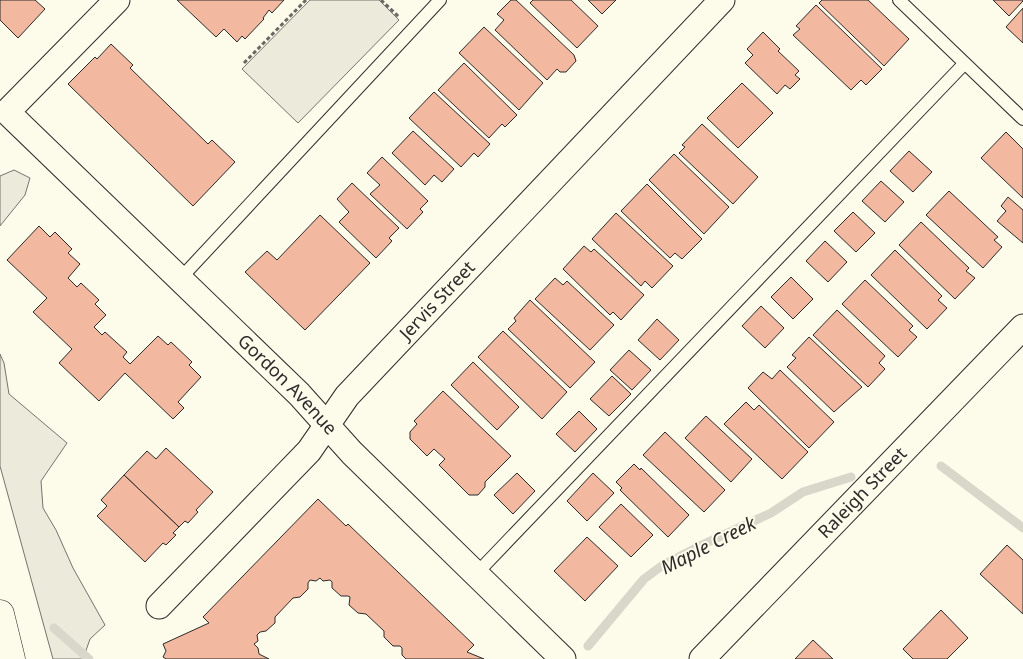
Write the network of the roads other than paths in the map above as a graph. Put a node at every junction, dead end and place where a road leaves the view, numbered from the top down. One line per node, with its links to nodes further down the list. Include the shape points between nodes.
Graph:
1 (117, 0): 7 (street, Gordon Avenue, via 8,112)
2 (440, 0): 7 (lane)
3 (722, 0): 9 (street, Jervis Street, via 347,396)
4 (899, 0): 5 (lane)
5 (964, 64): 6 (lane); 10 (lane)
6 (1023, 119)
7 (180, 280): 9 (street, Gordon Avenue, via 300,394)
8 (1023, 327): 15 (street, Raleigh Street)
9 (327, 425): 10 (street, Gordon Avenue); 11 (street, Jervis Street, via 309,451)
10 (476, 573): 14 (street, Gordon Avenue)
11 (159, 606)
12 (0, 614): 13 (main road)
13 (11, 659)
14 (563, 659)
15 (702, 659)

